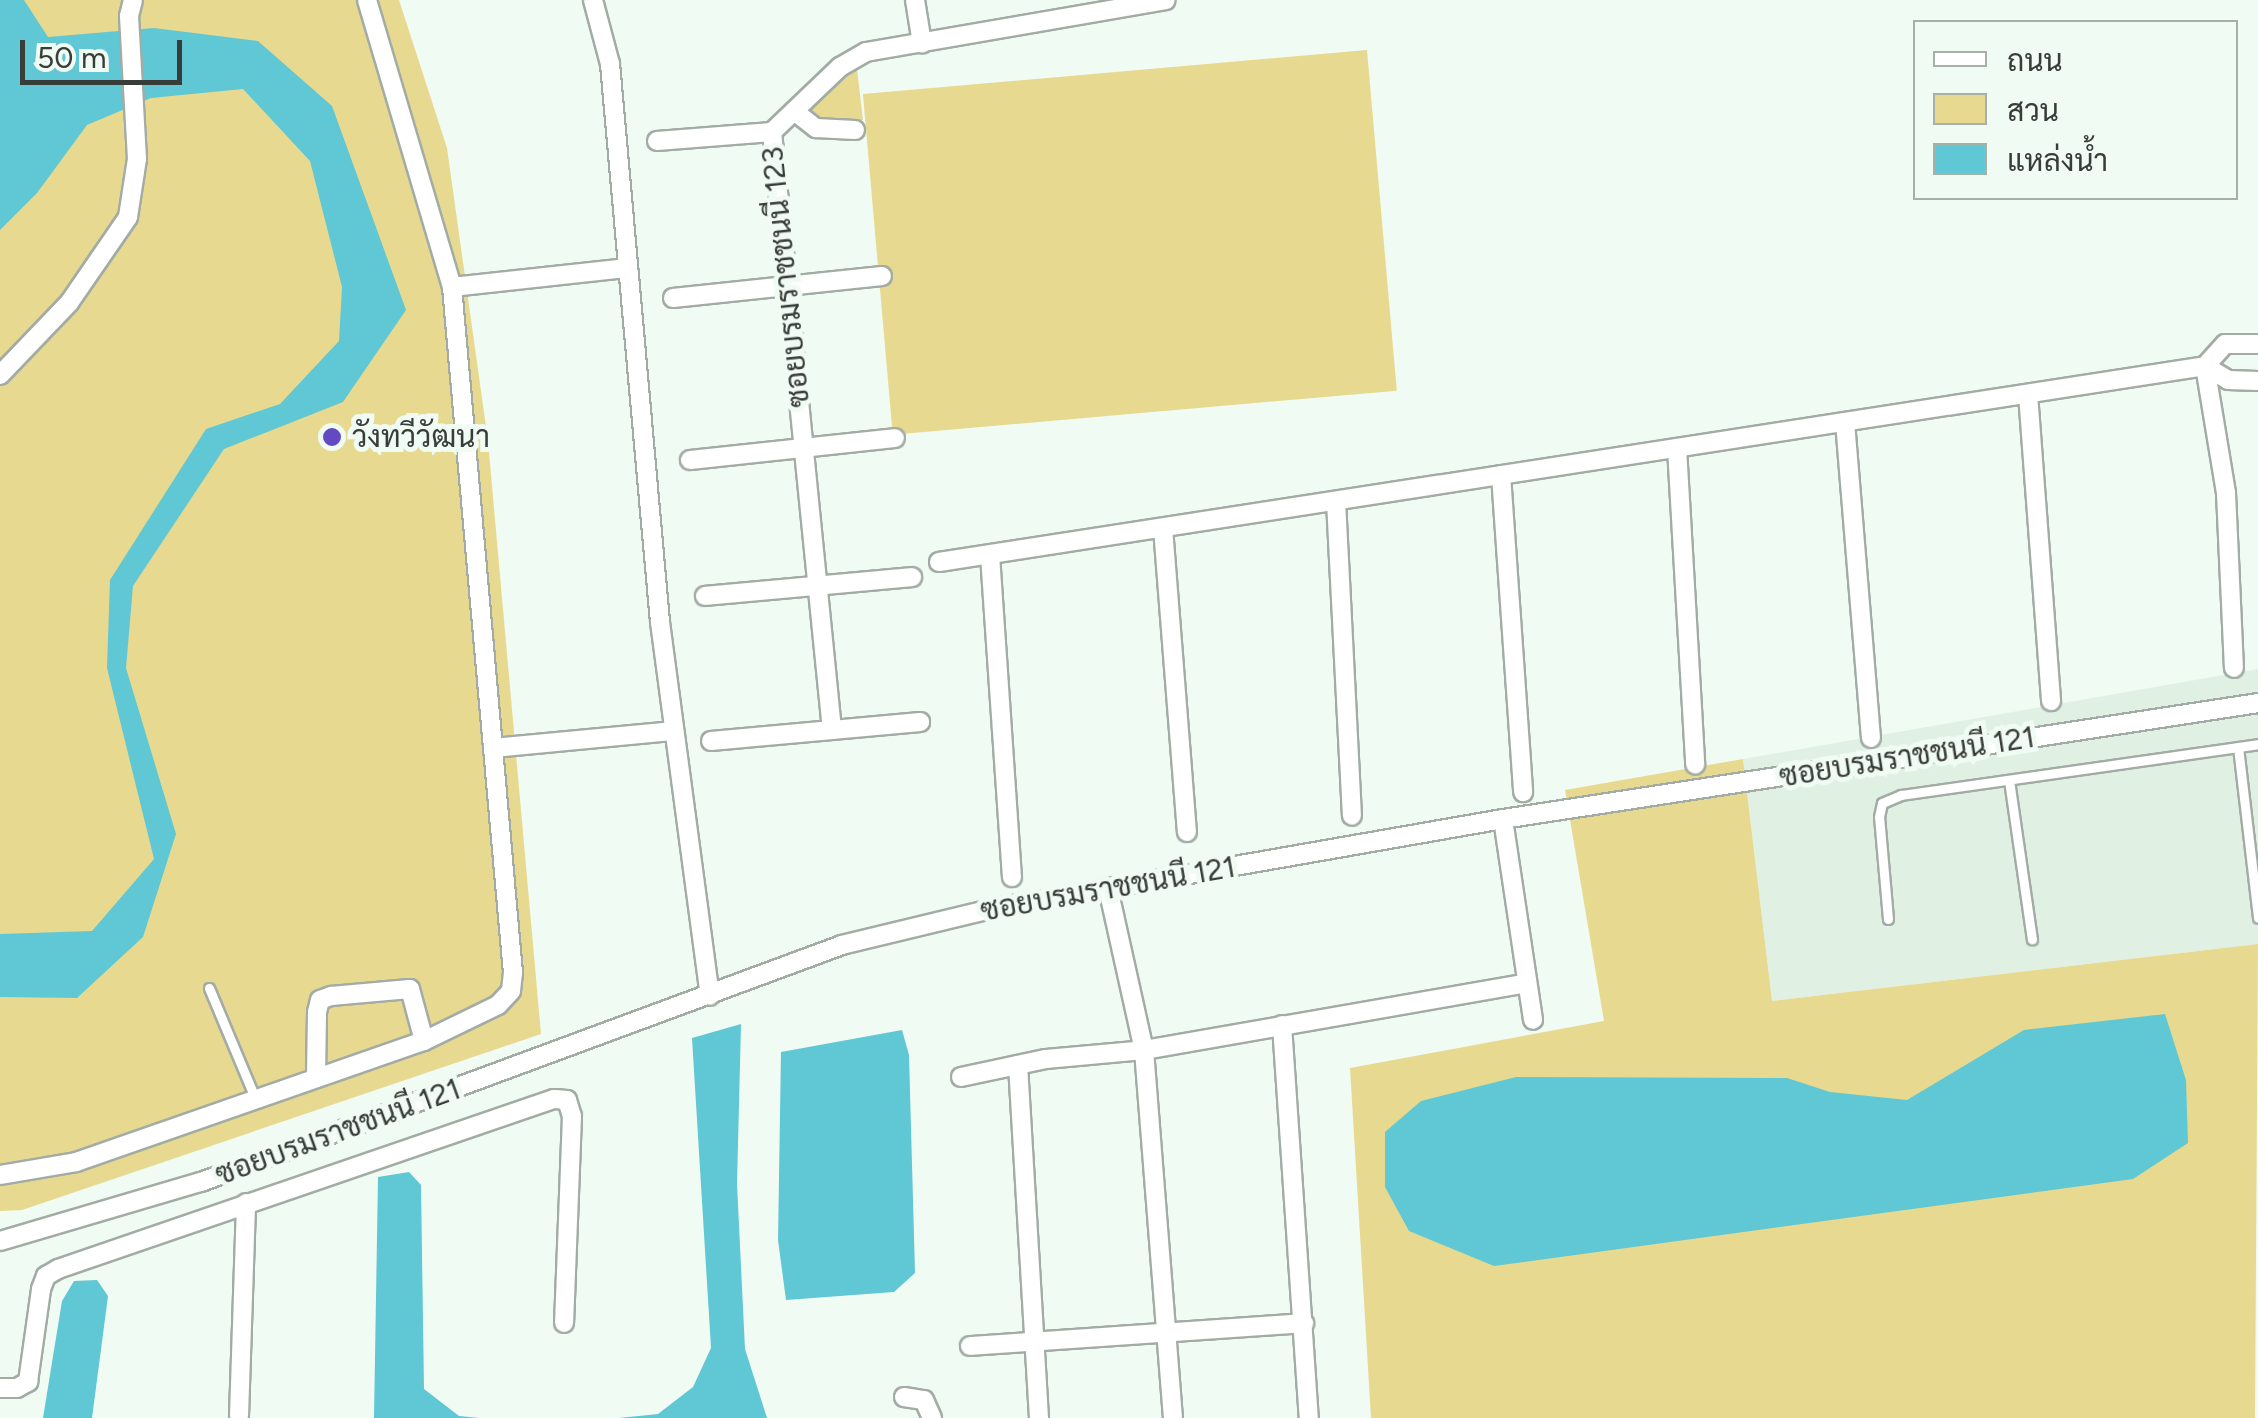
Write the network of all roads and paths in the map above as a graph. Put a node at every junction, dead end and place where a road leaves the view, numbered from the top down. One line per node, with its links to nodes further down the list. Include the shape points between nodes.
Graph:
1 (367, 0): 14 (street)
2 (593, 0): 11 (street, via 610,64)
3 (915, 0): 6 (street)
4 (1166, 0): 6 (street, ซอยบรมราชชนนี 123)
5 (131, 8): 18 (street, via 136,159 128,217 69,303)
6 (922, 43): 7 (street, ซอยบรมราชชนนี 123, via 853,57)
7 (794, 111): 8 (street, via 816,128); 9 (street, ซอยบรมราชชนนี 123)
8 (855, 130)
9 (772, 132): 10 (street); 13 (street, ซอยบรมราชชนนี 123)
10 (657, 141)
11 (628, 268): 14 (street); 39 (street)
12 (882, 276): 13 (street)
13 (788, 285): 15 (street); 24 (street, ซอยบรมราชชนนี 123)
14 (452, 287): 44 (street)
15 (673, 298)
16 (2258, 344): 17 (street, via 2226,344)
17 (2205, 366): 19 (street, via 2228,380); 20 (street); 34 (street, via 2226,493)
18 (0, 374)
19 (2258, 381)
20 (2028, 394): 21 (street); 35 (street)
21 (1844, 422): 23 (street); 40 (street)
22 (895, 438): 24 (street)
23 (1677, 448): 26 (street); 45 (street)
24 (803, 449): 25 (street); 32 (street, ซอยบรมราชชนนี 123)
25 (690, 460)
26 (1501, 475): 27 (street); 47 (street)
27 (1336, 501): 28 (street); 48 (street)
28 (1163, 528): 29 (street); 50 (street)
29 (990, 554): 30 (street); 51 (street)
30 (939, 562)
31 (912, 576): 32 (street)
32 (816, 584): 33 (street); 38 (street, ซอยบรมราชชนนี 123)
33 (706, 596)
34 (2234, 668)
35 (2051, 701)
36 (2258, 703): 49 (street, ซอยบรมราชชนนี 121)
37 (920, 722): 38 (street)
38 (832, 730): 41 (street)
39 (674, 731): 44 (street); 58 (street)
40 (1870, 738)
41 (711, 742)
42 (2258, 744): 43 (lane)
43 (2238, 747): 46 (lane); 53 (lane)
44 (493, 748): 61 (street, via 510,991 498,1005)
45 (1695, 764)
46 (2009, 780): 54 (lane, via 1882,803); 55 (lane)
47 (1524, 792)
48 (1352, 816)
49 (1502, 819): 52 (street, ซอยบรมราชชนนี 121); 56 (street)
50 (1187, 832)
51 (1012, 876)
52 (1108, 888): 58 (street, ซอยบรมราชชนนี 121, via 842,945); 62 (street)
53 (2258, 918)
54 (1888, 919)
55 (2032, 939)
56 (1526, 983): 59 (street); 60 (street)
57 (209, 988): 66 (lane)
58 (710, 996): 69 (street, ซอยบรมราชชนนี 121, via 201,1182)
59 (1533, 1020)
60 (1282, 1025): 62 (street); 71 (street)
61 (424, 1042): 65 (street); 65 (street, via 410,990 331,996 320,1000 317,1012)
62 (1144, 1050): 63 (street); 72 (street)
63 (1018, 1065): 64 (street); 73 (street)
64 (961, 1076)
65 (316, 1077): 66 (street)
66 (255, 1098): 67 (street, via 76,1162)
67 (0, 1175)
68 (246, 1203): 70 (street, via 567,1100 572,1116); 75 (street, via 46,1276 28,1382); 77 (street)
69 (0, 1241)
70 (564, 1323)
71 (1304, 1323): 72 (street); 81 (street)
72 (1167, 1332): 73 (street); 80 (street)
73 (1036, 1343): 74 (street); 79 (street)
74 (970, 1346)
75 (0, 1388)
76 (904, 1397): 78 (street, via 924,1400)
77 (240, 1416)
78 (932, 1418)
79 (1039, 1418)
80 (1173, 1418)
81 (1309, 1418)

